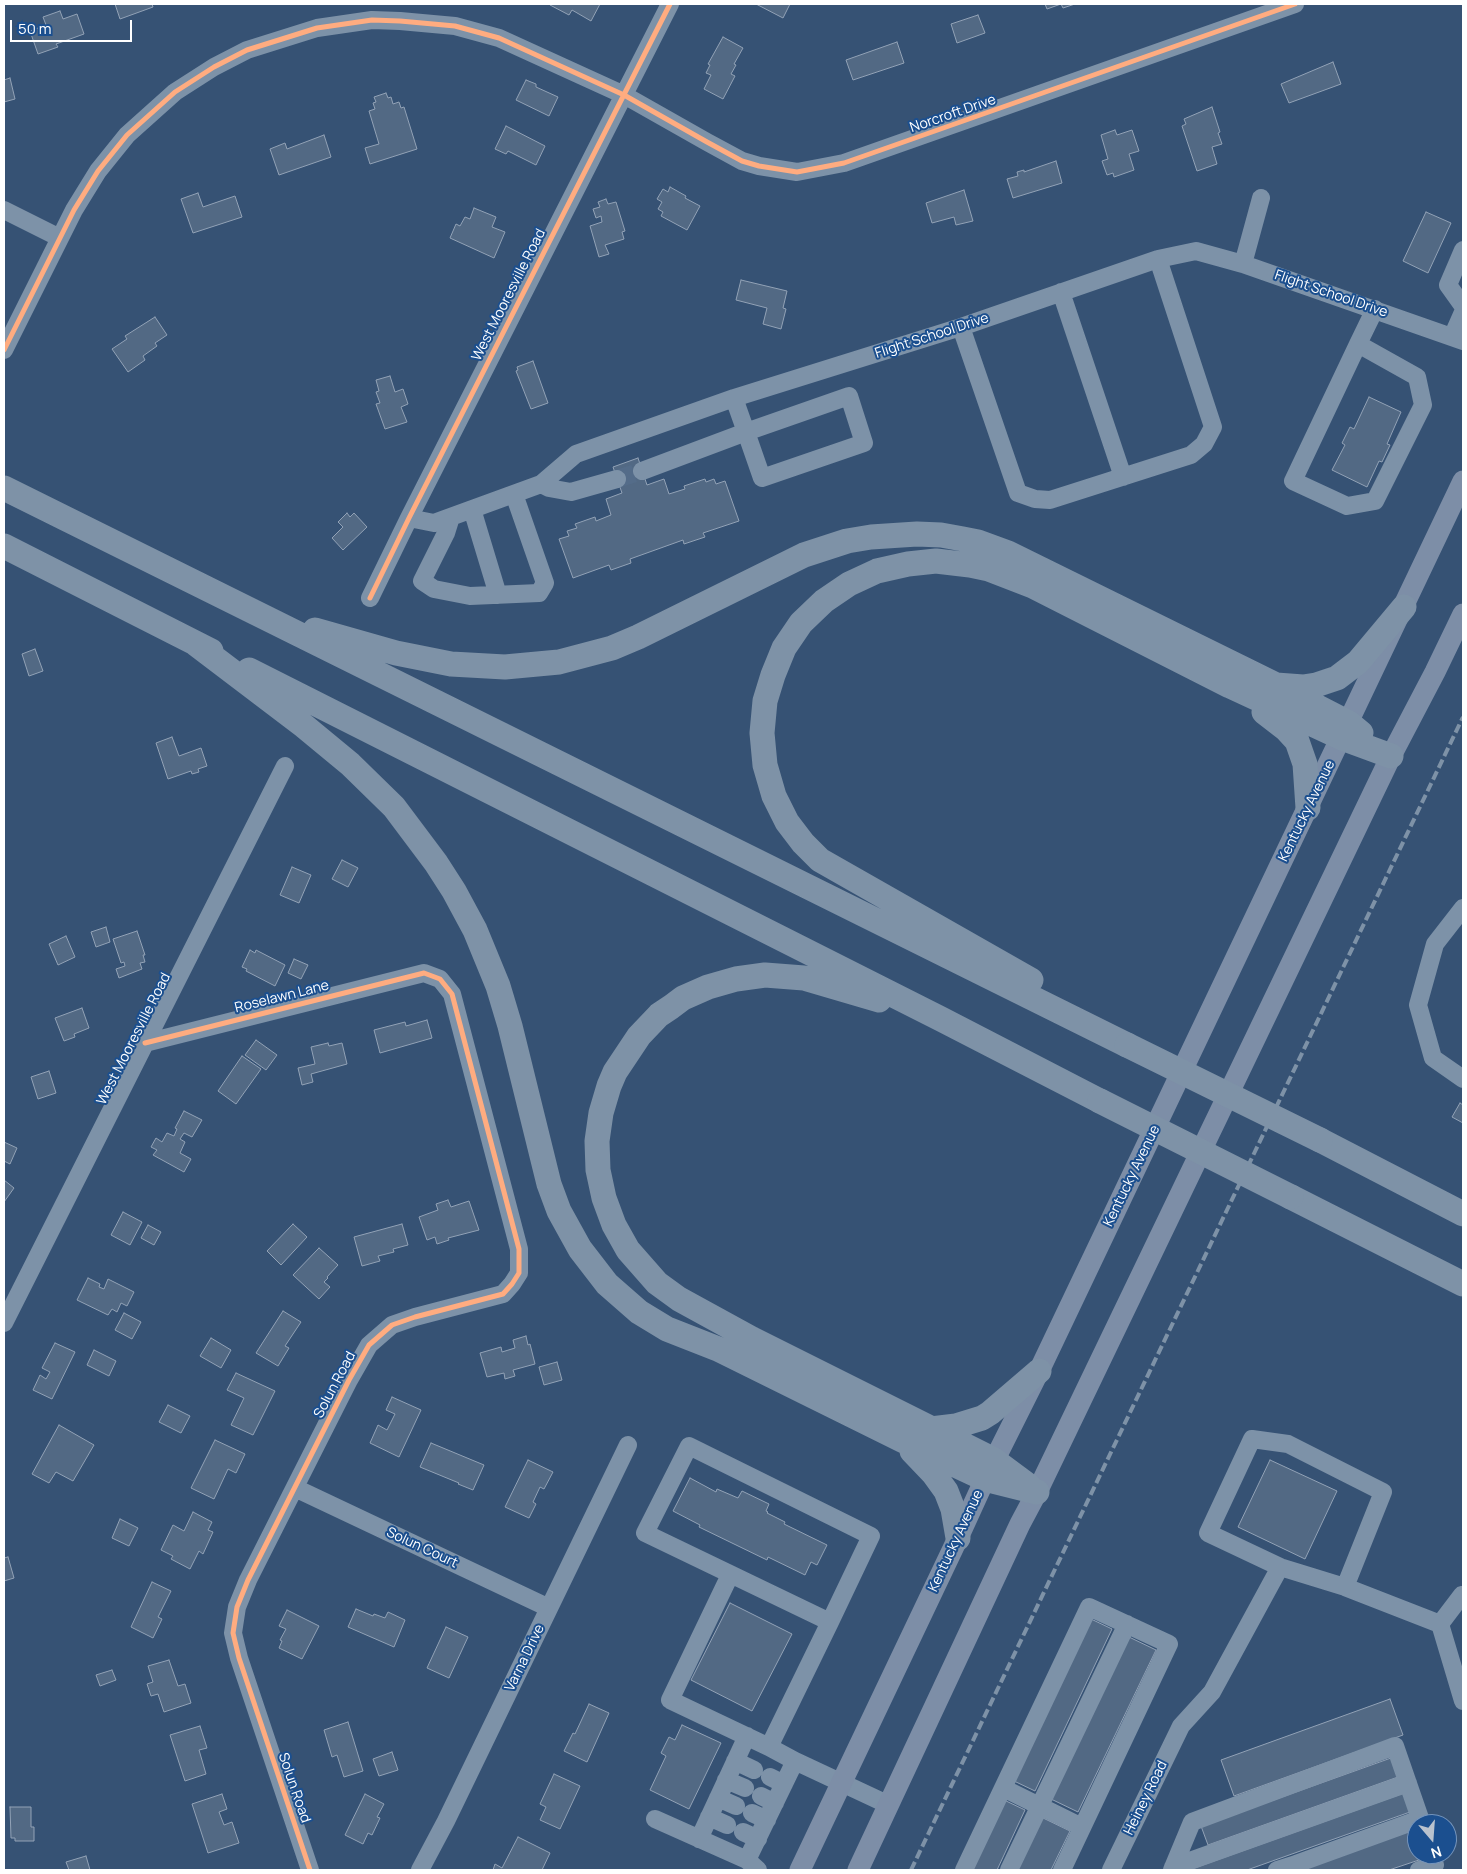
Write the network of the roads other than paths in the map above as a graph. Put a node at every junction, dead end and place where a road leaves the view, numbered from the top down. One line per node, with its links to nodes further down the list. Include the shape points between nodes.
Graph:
1 (670, 4): 3 (street, West Mooresville Road)
2 (1295, 4): 3 (street, Norcroft Drive, via 844,163 797,172 742,161)
3 (624, 94): 6 (street, Norcroft Drive, via 499,38 455,26 372,20 317,28 247,50 214,66 168,98 109,156); 29 (street, West Mooresville Road)
4 (1262, 198): 9 (street)
5 (4, 210): 6 (street)
6 (60, 238): 17 (street, Norcroft Drive)
7 (1463, 250): 11 (street, via 1448,284)
8 (1158, 259): 9 (street, Flight School Drive, via 1196,251); 10 (street, Flight School Drive); 21 (street, via 1213,427 1204,444 1191,455)
9 (1243, 264): 12 (street, Flight School Drive)
10 (1061, 292): 14 (street, Flight School Drive); 21 (street)
11 (1463, 306)
12 (1375, 309): 15 (street, Flight School Drive); 16 (street)
13 (1463, 312): 15 (street)
14 (961, 328): 18 (street, Flight School Drive); 21 (street, via 1018,493 1050,500)
15 (1458, 339)
16 (1358, 344): 16 (street, via 1293,481 1348,506 1375,501 1423,405 1417,377)
17 (4, 350)
18 (734, 398): 19 (street); 24 (street, Flight School Drive, via 576,454)
19 (746, 432): 19 (street, via 849,396 864,443 762,478); 20 (street)
20 (642, 471)
21 (1123, 477)
22 (617, 479): 24 (street, via 571,492)
23 (1463, 481): 33 (main road, Kentucky Avenue)
24 (541, 484): 26 (street, Flight School Drive)
25 (4, 488): 34 (highway)
26 (514, 494): 27 (street, Flight School Drive); 31 (street, via 545,583 539,593)
27 (472, 509): 28 (street, Flight School Drive); 31 (street)
28 (451, 517): 29 (street, Flight School Drive, via 434,523); 31 (street, via 422,581 434,589 470,596)
29 (409, 518): 32 (street, West Mooresville Road)
30 (4, 546): 36 (highway)
31 (498, 595)
32 (370, 598)
33 (1404, 607): 37 (highway, via 1358,662 1337,678 1303,687); 39 (main road, Kentucky Avenue)
34 (257, 614): 37 (highway, via 425,660 478,667 558,662 612,648 638,637 825,548 871,537 941,535 978,542 1008,553); 46 (highway)
35 (1463, 614): 40 (main road)
36 (196, 644): 45 (highway); 54 (highway, via 350,764 394,807 436,863 475,930 498,986 556,1204 580,1249 607,1284 652,1321 718,1349)
37 (1276, 685): 39 (highway)
38 (1230, 686): 39 (highway); 42 (highway, via 1297,741 1307,775); 46 (highway, via 1012,578 970,565 936,561 877,571 836,592 801,623 784,648 772,675 762,733 765,765 774,796 787,822 803,843 820,860 1077,1006)
39 (1345, 731): 40 (highway); 42 (main road, Kentucky Avenue)
40 (1391, 756): 58 (main road)
41 (285, 766): 47 (street, West Mooresville Road)
42 (1308, 808): 52 (main road, Kentucky Avenue)
43 (1463, 908): 48 (street, via 1435,944 1418,1004 1433,1058)
44 (424, 973): 47 (street, Roselawn Lane); 57 (street, Solun Road, via 440,979 452,994 520,1249 519,1273 503,1294 392,1325 369,1345)
45 (941, 1019): 50 (highway, bridge); 53 (highway, via 791,976 750,976 695,992 649,1025 615,1072 601,1113 597,1156 600,1184 614,1225 628,1250 657,1283 686,1303 752,1339)
46 (1100, 1032): 49 (highway, bridge)
47 (145, 1043): 51 (street, West Mooresville Road)
48 (1463, 1079)
49 (1463, 1214)
50 (1463, 1284)
51 (4, 1323)
52 (1039, 1371): 53 (highway, via 982,1418 956,1426); 56 (main road, Kentucky Avenue)
53 (931, 1428): 56 (highway)
54 (902, 1440): 56 (highway); 59 (highway, via 934,1473 946,1491)
55 (628, 1445): 64 (street, Varna Drive)
56 (990, 1470): 58 (highway); 59 (main road, Kentucky Avenue)
57 (295, 1488): 64 (street, Solun Court); 94 (street, Solun Road, via 248,1580 233,1633 246,1683)
58 (1037, 1492): 80 (main road)
59 (958, 1538): 76 (main road, Kentucky Avenue)
60 (1280, 1567): 62 (street); 62 (street, via 1208,1533 1252,1438 1288,1444 1383,1492); 101 (street, Heiney Road, via 1212,1692 1180,1726)
61 (730, 1575): 65 (street); 65 (street, via 645,1533 689,1446 871,1536); 69 (street, via 670,1700)
62 (1345, 1587): 67 (street)
63 (1463, 1596): 67 (street)
64 (549, 1608): 95 (street, Varna Drive)
65 (830, 1622): 70 (street)
66 (1127, 1624): 78 (street, via 1089,1607); 82 (street); 88 (street, via 1169,1644)
67 (1440, 1624): 68 (street)
68 (1463, 1701)
69 (747, 1736): 70 (street); 72 (street)
70 (769, 1747): 71 (street)
71 (795, 1760): 73 (street); 76 (street)
72 (735, 1761): 73 (street); 74 (street)
73 (769, 1777): 91 (street, via 768,1800 751,1835)
74 (726, 1780): 77 (street); 79 (street)
75 (1408, 1783): 83 (street); 93 (street); 93 (street, via 1395,1746 1192,1822)
76 (842, 1784): 80 (street); 96 (main road, Kentucky Avenue)
77 (744, 1788)
78 (1003, 1788): 82 (street); 98 (street)
79 (718, 1798): 81 (street); 84 (street)
80 (889, 1805): 97 (main road)
81 (736, 1806)
82 (1040, 1806): 88 (street); 99 (street)
83 (1419, 1814)
84 (709, 1817): 86 (street); 89 (street)
85 (655, 1819): 89 (street)
86 (727, 1825)
87 (1407, 1826): 92 (street)
88 (1082, 1827): 100 (street)
89 (699, 1839): 91 (street)
90 (1435, 1864): 103 (street)
91 (753, 1865)
92 (1297, 1867): 102 (street)
93 (1172, 1869)
94 (310, 1870)
95 (420, 1870)
96 (800, 1870)
97 (858, 1870)
98 (964, 1870)
99 (1009, 1870)
100 (1062, 1870)
101 (1111, 1870)
102 (1277, 1870)
103 (1419, 1870)

